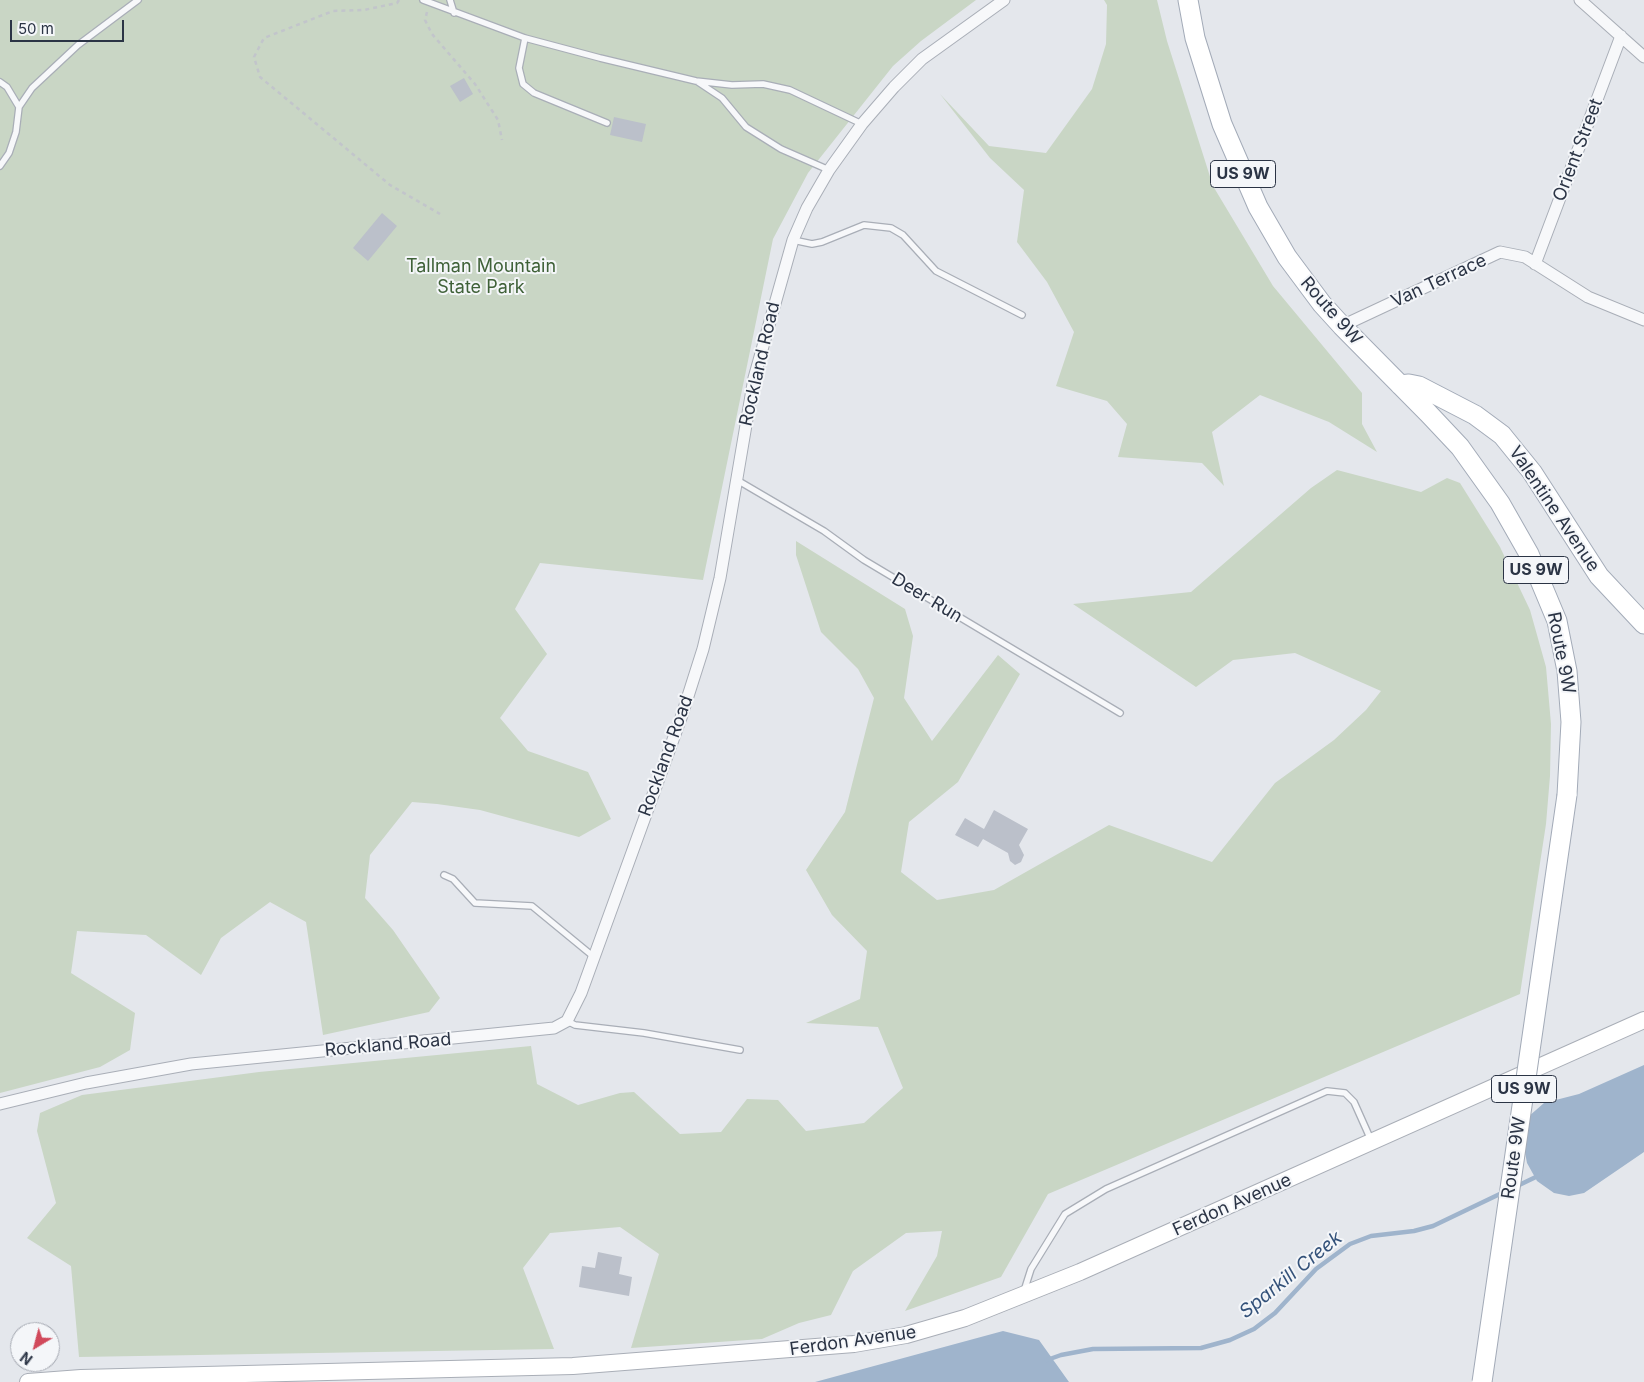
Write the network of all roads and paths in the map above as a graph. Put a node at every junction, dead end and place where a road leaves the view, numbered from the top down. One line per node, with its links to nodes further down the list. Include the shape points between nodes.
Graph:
1 (138, 0): 15 (lane, via 78,45 32,88)
2 (400, 0): 21 (path, via 372,8 325,14 264,38 254,57 260,77 390,185)
3 (423, 0): 8 (lane)
4 (450, 0): 9 (lane)
5 (1004, 0): 17 (street, Rockland Road, via 922,60)
6 (1188, 0): 26 (main road, Route 9W / US 9W, via 1212,96 1245,179 1287,257)
7 (1580, 0): 10 (street)
8 (430, 3): 9 (lane); 18 (path, via 424,20 432,34 476,84 498,120)
9 (454, 13): 11 (lane)
10 (1621, 36): 12 (street); 23 (street, Orient Street)
11 (525, 38): 13 (lane); 16 (lane, via 519,68 523,84 534,93)
12 (1644, 57)
13 (696, 81): 17 (lane, via 763,84 790,90); 20 (lane, via 722,98 746,126 781,148)
14 (0, 82): 15 (lane, via 7,87)
15 (19, 107): 19 (lane, via 16,132 9,153)
16 (607, 122)
17 (862, 124): 20 (street, Rockland Road)
18 (502, 140)
19 (0, 166)
20 (829, 170): 22 (street, Rockland Road)
21 (440, 214)
22 (792, 240): 24 (lane, via 812,244 864,225 892,228 903,235 936,271); 28 (street, Rockland Road, via 754,378)
23 (1536, 264): 25 (street, Van Terrace, via 1588,297); 26 (street, Van Terrace, via 1525,257 1500,252)
24 (1022, 315)
25 (1644, 320)
26 (1342, 326): 27 (main road, Route 9W / US 9W)
27 (1400, 385): 29 (main road, Valentine Avenue, via 1418,386 1475,415 1502,435 1532,472 1599,576); 40 (main road, Route 9W / US 9W, bridge, via 1450,436 1484,480 1520,537 1544,588 1561,638 1568,680 1571,740 1567,795)
28 (736, 480): 30 (lane, Deer Run); 32 (street, Rockland Road, via 720,578 703,649 682,716)
29 (1644, 624)
30 (1120, 713)
31 (444, 875): 32 (lane, via 453,879 475,902 532,906)
32 (594, 957): 34 (street, Rockland Road)
33 (1644, 1020): 37 (street, Ferdon Avenue)
34 (568, 1021): 35 (lane); 36 (street, Rockland Road, via 554,1028 191,1064 86,1083)
35 (740, 1050)
36 (0, 1104)
37 (1372, 1142): 38 (street, Ferdon Avenue); 38 (lane, via 1354,1102 1345,1093 1328,1091 1106,1189 1065,1214 1027,1277)
38 (1023, 1296): 39 (street, Ferdon Avenue, via 965,1318 906,1335 793,1350 573,1366)
39 (28, 1382)
40 (1482, 1382)

